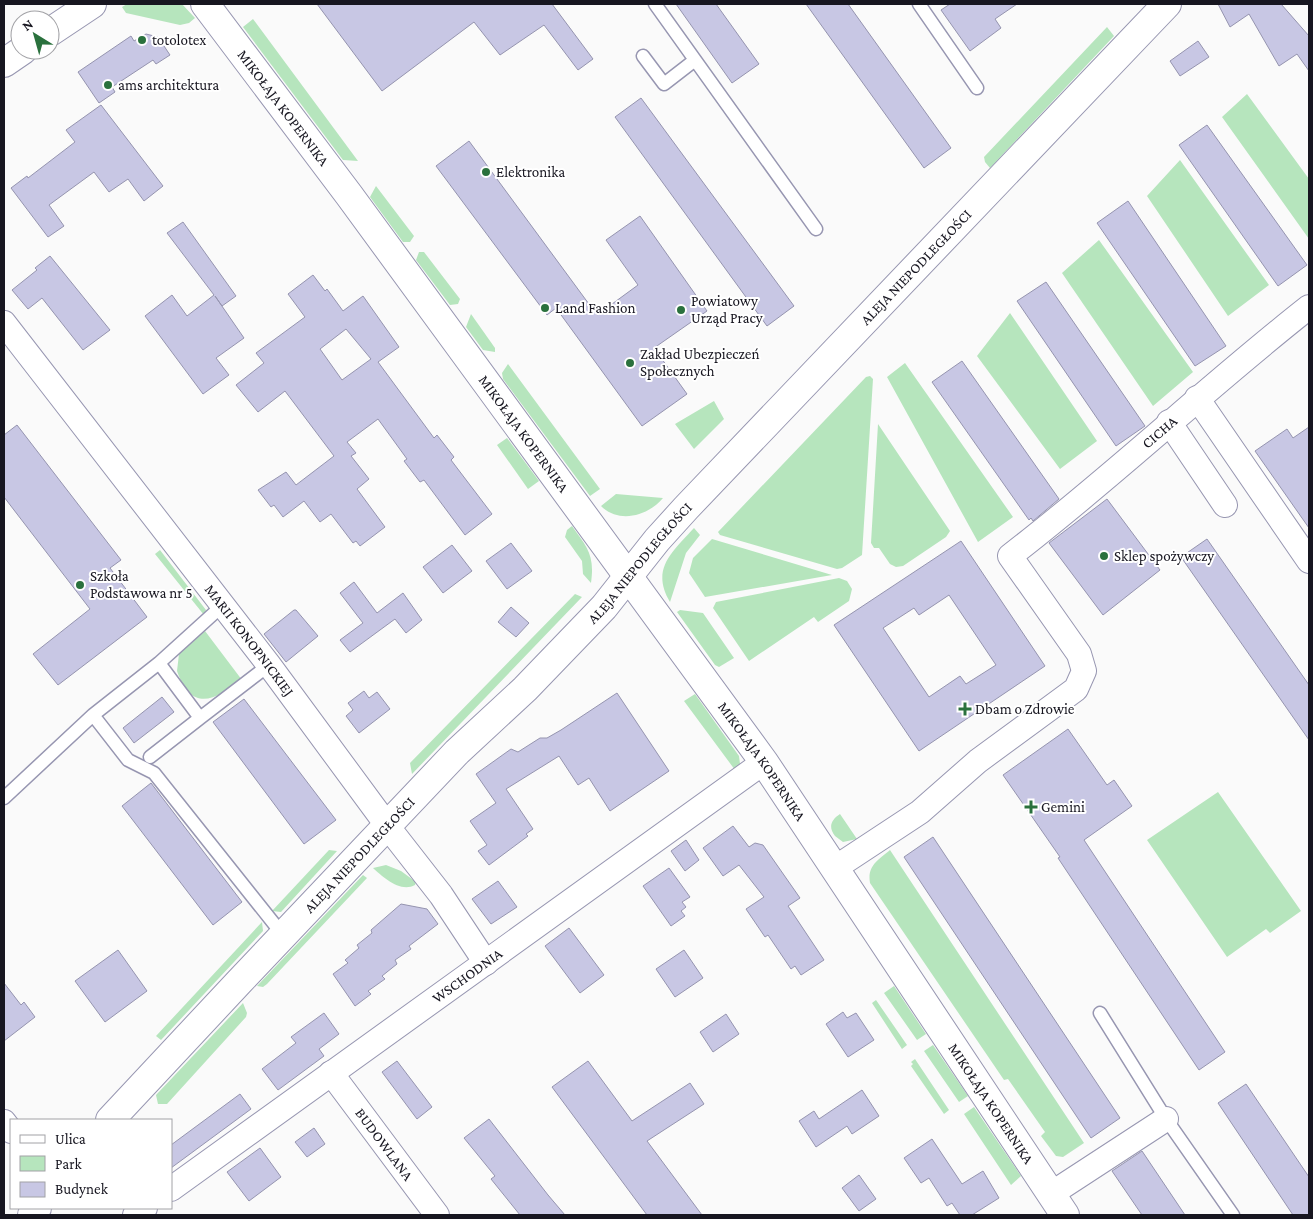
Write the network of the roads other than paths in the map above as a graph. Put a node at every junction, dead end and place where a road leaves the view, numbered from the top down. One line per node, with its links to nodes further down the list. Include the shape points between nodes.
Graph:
1 (92, 4): 6 (main road)
2 (205, 4): 17 (main road, MIKOŁAJA KOPERNIKA)
3 (655, 4): 8 (lane)
4 (919, 4): 9 (lane)
5 (1167, 4): 17 (main road, ALEJA NIEPODLEGŁOŚCI, via 686,508)
6 (60, 25)
7 (643, 56): 8 (lane, via 664,84)
8 (695, 60): 10 (lane)
9 (977, 88)
10 (816, 229)
11 (1309, 307): 13 (street, CICHA)
12 (4, 323): 18 (street, MARII KONOPNICKIEJ)
13 (1197, 398): 14 (street, CICHA); 16 (street)
14 (1169, 422): 15 (street); 27 (street, CICHA, via 1052,524 1010,556 1079,654 1084,671 1076,689 978,761 920,812)
15 (1225, 505)
16 (1309, 560)
17 (628, 577): 24 (main road, MIKOŁAJA KOPERNIKA); 26 (main road, ALEJA NIEPODLEGŁOŚCI, via 580,632)
18 (223, 606): 19 (lane); 20 (street, MARII KONOPNICKIEJ)
19 (159, 663): 21 (lane); 22 (lane)
20 (269, 664): 22 (lane); 26 (street, MARII KONOPNICKIEJ)
21 (93, 715): 25 (lane); 28 (lane, via 128,760 154,773)
22 (200, 718): 23 (lane)
23 (150, 757)
24 (764, 762): 27 (main road, MIKOŁAJA KOPERNIKA); 29 (street, WSCHODNIA)
25 (4, 798)
26 (388, 826): 28 (main road, ALEJA NIEPODLEGŁOŚCI); 29 (street, MARII KONOPNICKIEJ, via 441,895)
27 (835, 868): 35 (main road, MIKOŁAJA KOPERNIKA)
28 (283, 935): 32 (main road, ALEJA NIEPODLEGŁOŚCI)
29 (486, 963): 31 (street, WSCHODNIA)
30 (1100, 1013): 33 (lane)
31 (330, 1073): 34 (street, WSCHODNIA); 36 (street, BUDOWLANA)
32 (111, 1119)
33 (1166, 1119): 35 (street); 37 (lane)
34 (172, 1188)
35 (1058, 1205)
36 (437, 1215)
37 (1233, 1215)

